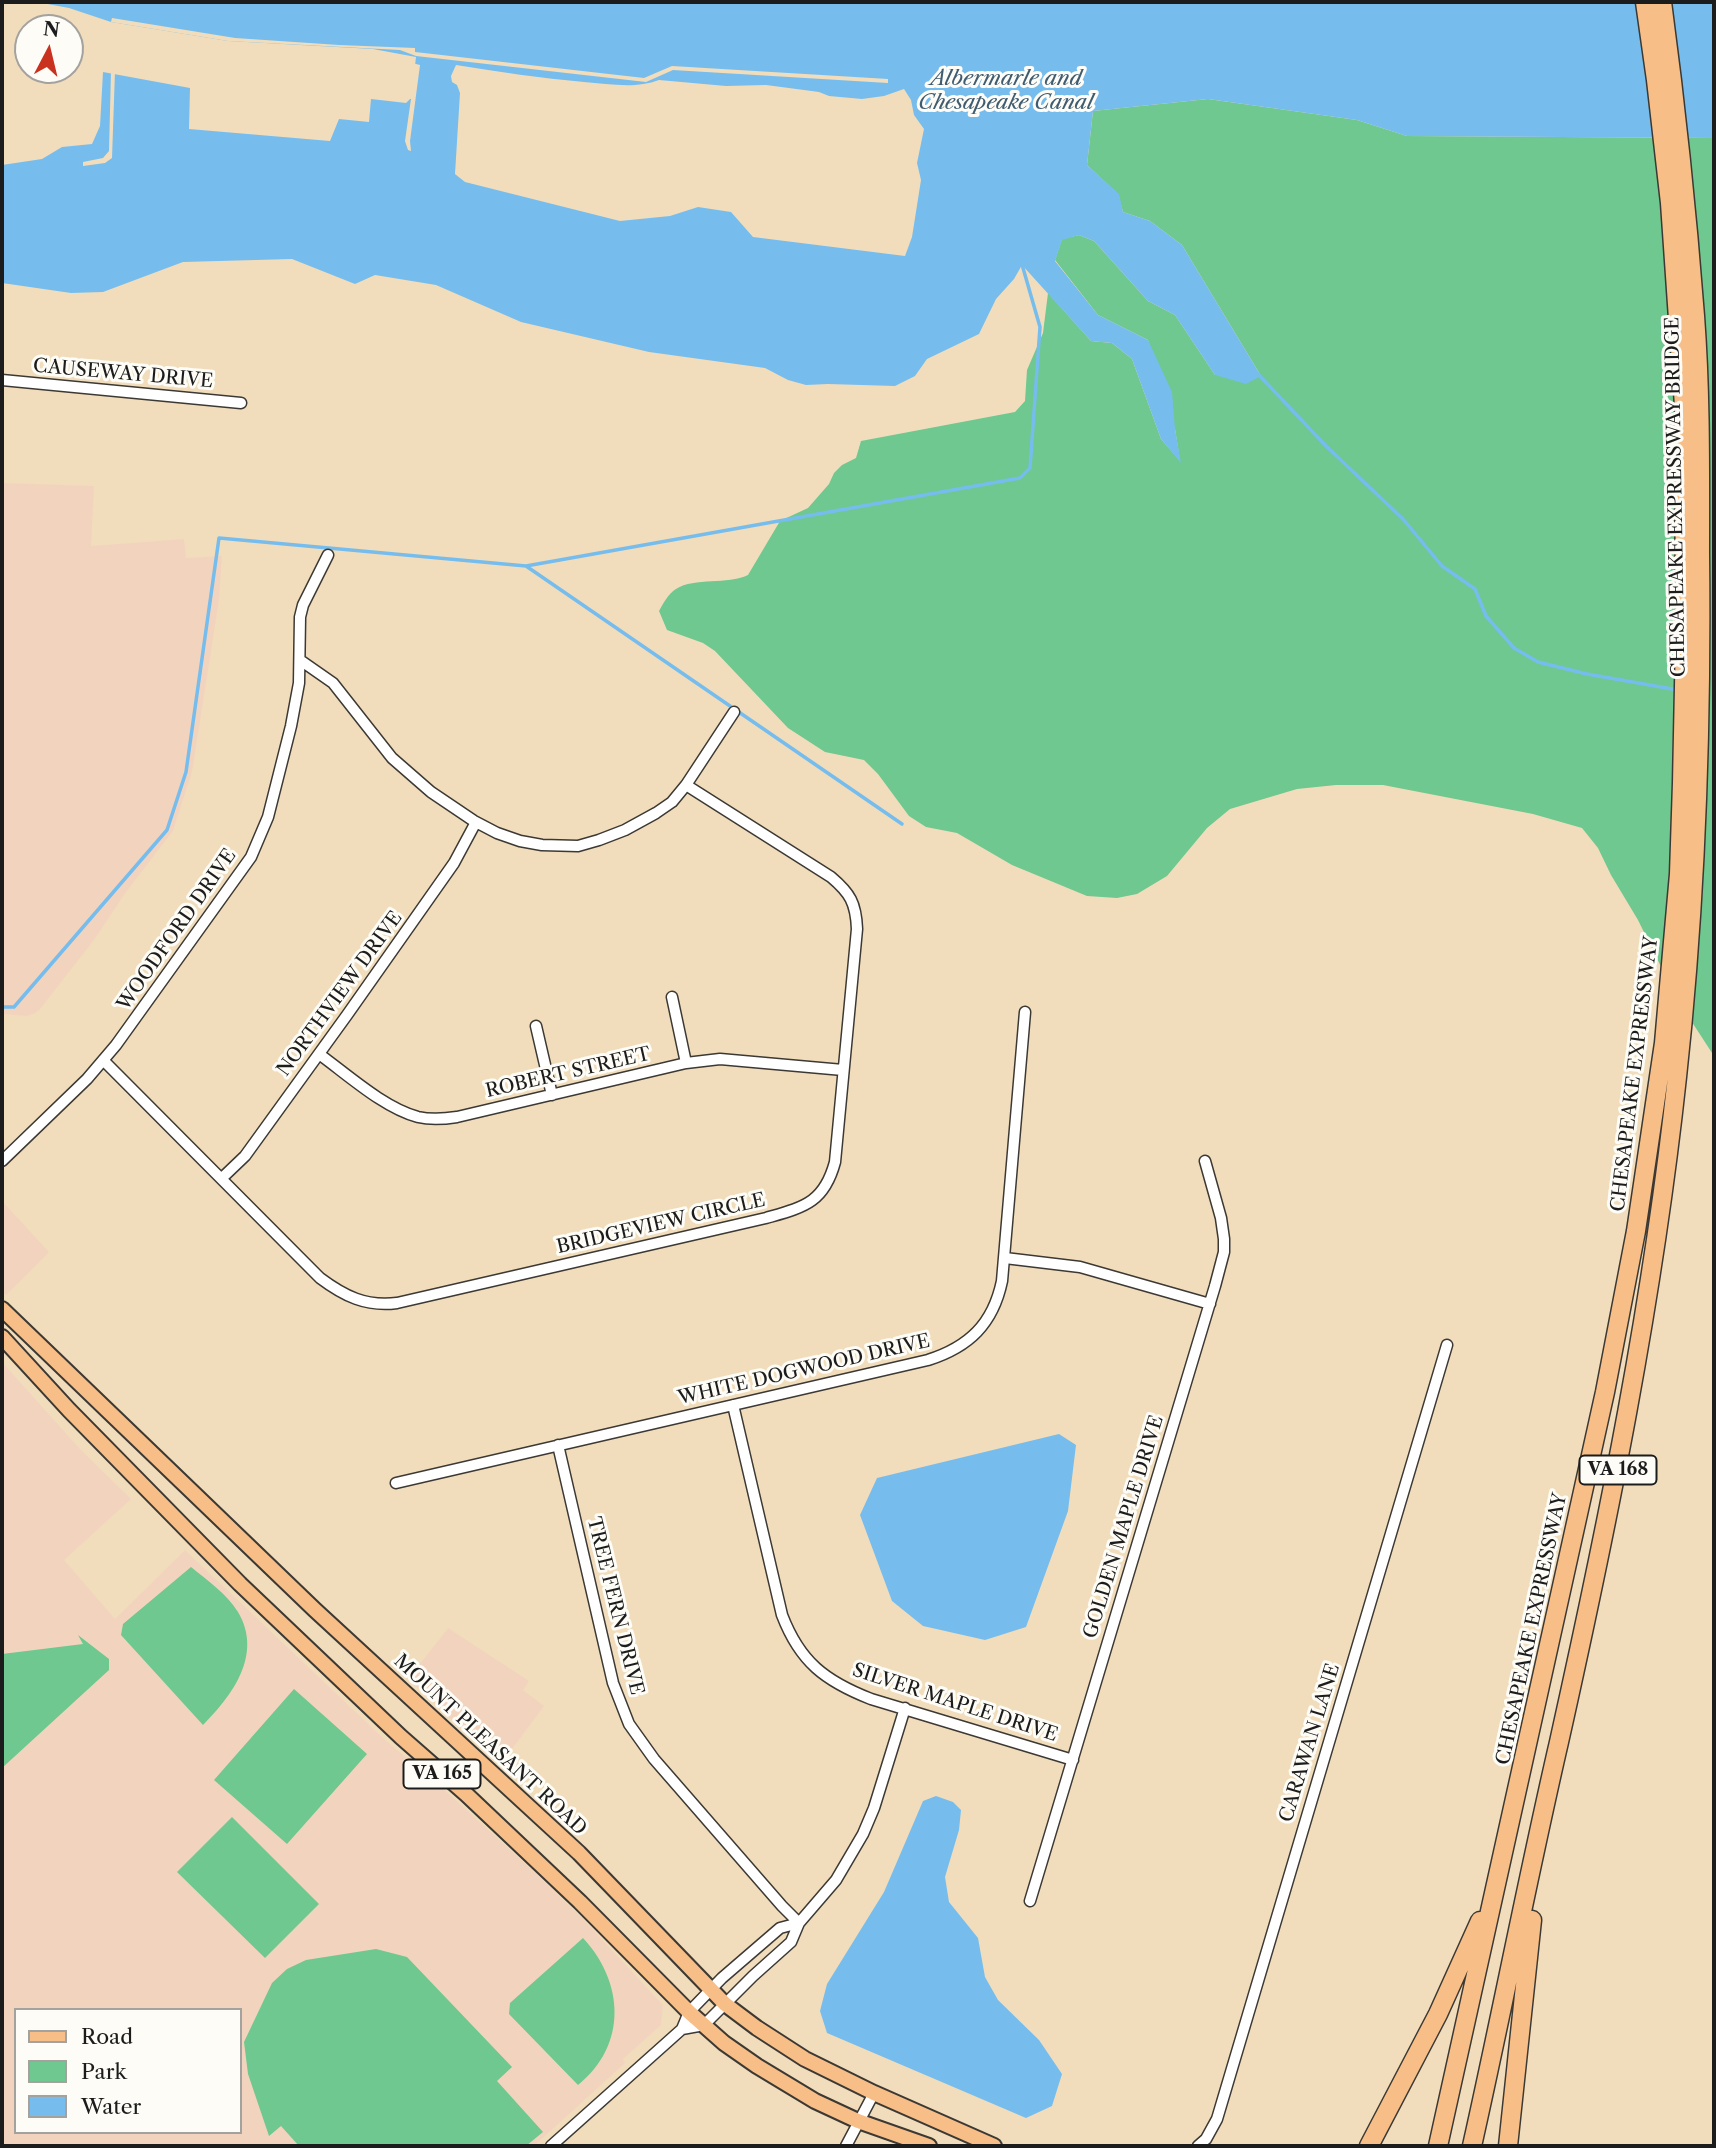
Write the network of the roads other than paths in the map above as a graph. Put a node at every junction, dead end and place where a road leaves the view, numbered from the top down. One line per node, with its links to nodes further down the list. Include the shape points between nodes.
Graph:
1 (1645, 2): 8 (highway, CHESAPEAKE EXPRESSWAY BRIDGE / VA 168, via 1670,203 1684,406)
2 (1662, 2): 8 (highway, CHESAPEAKE EXPRESSWAY BRIDGE / VA 168, via 1684,182 1699,402 1701,642)
3 (2, 380): 4 (street, CAUSEWAY DRIVE)
4 (241, 403)
5 (328, 555): 6 (street, WOODFORD DRIVE, via 303,605)
6 (300, 660): 10 (street, via 333,683 392,758); 15 (street, WOODFORD DRIVE, via 291,726 259,842 155,994)
7 (734, 712): 9 (street)
8 (1690, 783): 34 (highway, CHESAPEAKE EXPRESSWAY / VA 168, via 1664,1043 1636,1231); 35 (highway, CHESAPEAKE EXPRESSWAY / VA 168, via 1687,980 1660,1217 1619,1463)
9 (686, 785): 10 (street, via 672,802 639,823 578,846 520,841); 17 (street, BRIDGEVIEW CIRCLE, via 831,877 851,897 857,929)
10 (476, 822): 14 (street, NORTHVIEW DRIVE, via 454,863)
11 (673, 997): 16 (street)
12 (1025, 1012): 22 (street, WHITE DOGWOOD DRIVE)
13 (536, 1026): 18 (street)
14 (319, 1054): 18 (street, ROBERT STREET, via 387,1102 421,1117 457,1117); 21 (street, NORTHVIEW DRIVE, via 245,1156)
15 (103, 1060): 19 (street, WOODFORD DRIVE); 21 (street, BRIDGEVIEW CIRCLE)
16 (686, 1063): 17 (street, ROBERT STREET, via 720,1059); 18 (street, ROBERT STREET)
17 (843, 1070): 21 (street, BRIDGEVIEW CIRCLE, via 830,1178 821,1194 795,1209 397,1303 360,1301 332,1287)
18 (552, 1094)
19 (2, 1161)
20 (1205, 1161): 23 (street, GOLDEN MAPLE DRIVE, via 1224,1238)
21 (222, 1178)
22 (1005, 1258): 23 (street, via 1080,1267); 28 (street, WHITE DOGWOOD DRIVE, via 990,1316 951,1353)
23 (1210, 1304): 33 (street, GOLDEN MAPLE DRIVE)
24 (2, 1309): 29 (main road, MOUNT PLEASANT ROAD / VA 165)
25 (2, 1324): 29 (main road)
26 (2, 1338): 40 (main road, VA 165, via 240,1584 580,1902)
27 (1447, 1345): 49 (street, CARAWAN LANE, via 1217,2119)
28 (733, 1405): 30 (street, WHITE DOGWOOD DRIVE); 32 (street, SILVER MAPLE DRIVE, via 777,1597 791,1635 809,1662 845,1689)
29 (106, 1408): 38 (main road, MOUNT PLEASANT ROAD / VA 165, via 315,1610 579,1853)
30 (558, 1445): 31 (street, WHITE DOGWOOD DRIVE); 37 (street, TREE FERN DRIVE, via 613,1683 629,1724 654,1759)
31 (396, 1483)
32 (905, 1708): 33 (street, SILVER MAPLE DRIVE); 37 (street, via 863,1834 836,1880)
33 (1073, 1759): 36 (street, GOLDEN MAPLE DRIVE)
34 (1524, 1760): 50 (highway, via 1469,1948); 51 (highway, CHESAPEAKE EXPRESSWAY / VA 168)
35 (1534, 1863): 52 (highway, CHESAPEAKE EXPRESSWAY / VA 168); 53 (highway, via 1534,1903)
36 (1030, 1901)
37 (799, 1923): 38 (street, via 780,1928); 39 (street, via 791,1942)
38 (710, 1990): 39 (main road, MOUNT PLEASANT ROAD / VA 165); 40 (street)
39 (725, 2004): 41 (street); 43 (main road, MOUNT PLEASANT ROAD / VA 165, via 805,2059)
40 (689, 2012): 41 (main road, VA 165); 42 (street)
41 (704, 2025): 42 (street); 44 (main road, VA 165, via 769,2073)
42 (682, 2029): 45 (street)
43 (874, 2093): 44 (street); 48 (main road, MOUNT PLEASANT ROAD / VA 165)
44 (858, 2121): 46 (street); 47 (main road, VA 165)
45 (551, 2146)
46 (845, 2146)
47 (929, 2146)
48 (994, 2146)
49 (1198, 2146)
50 (1369, 2146)
51 (1438, 2146)
52 (1472, 2146)
53 (1508, 2146)

